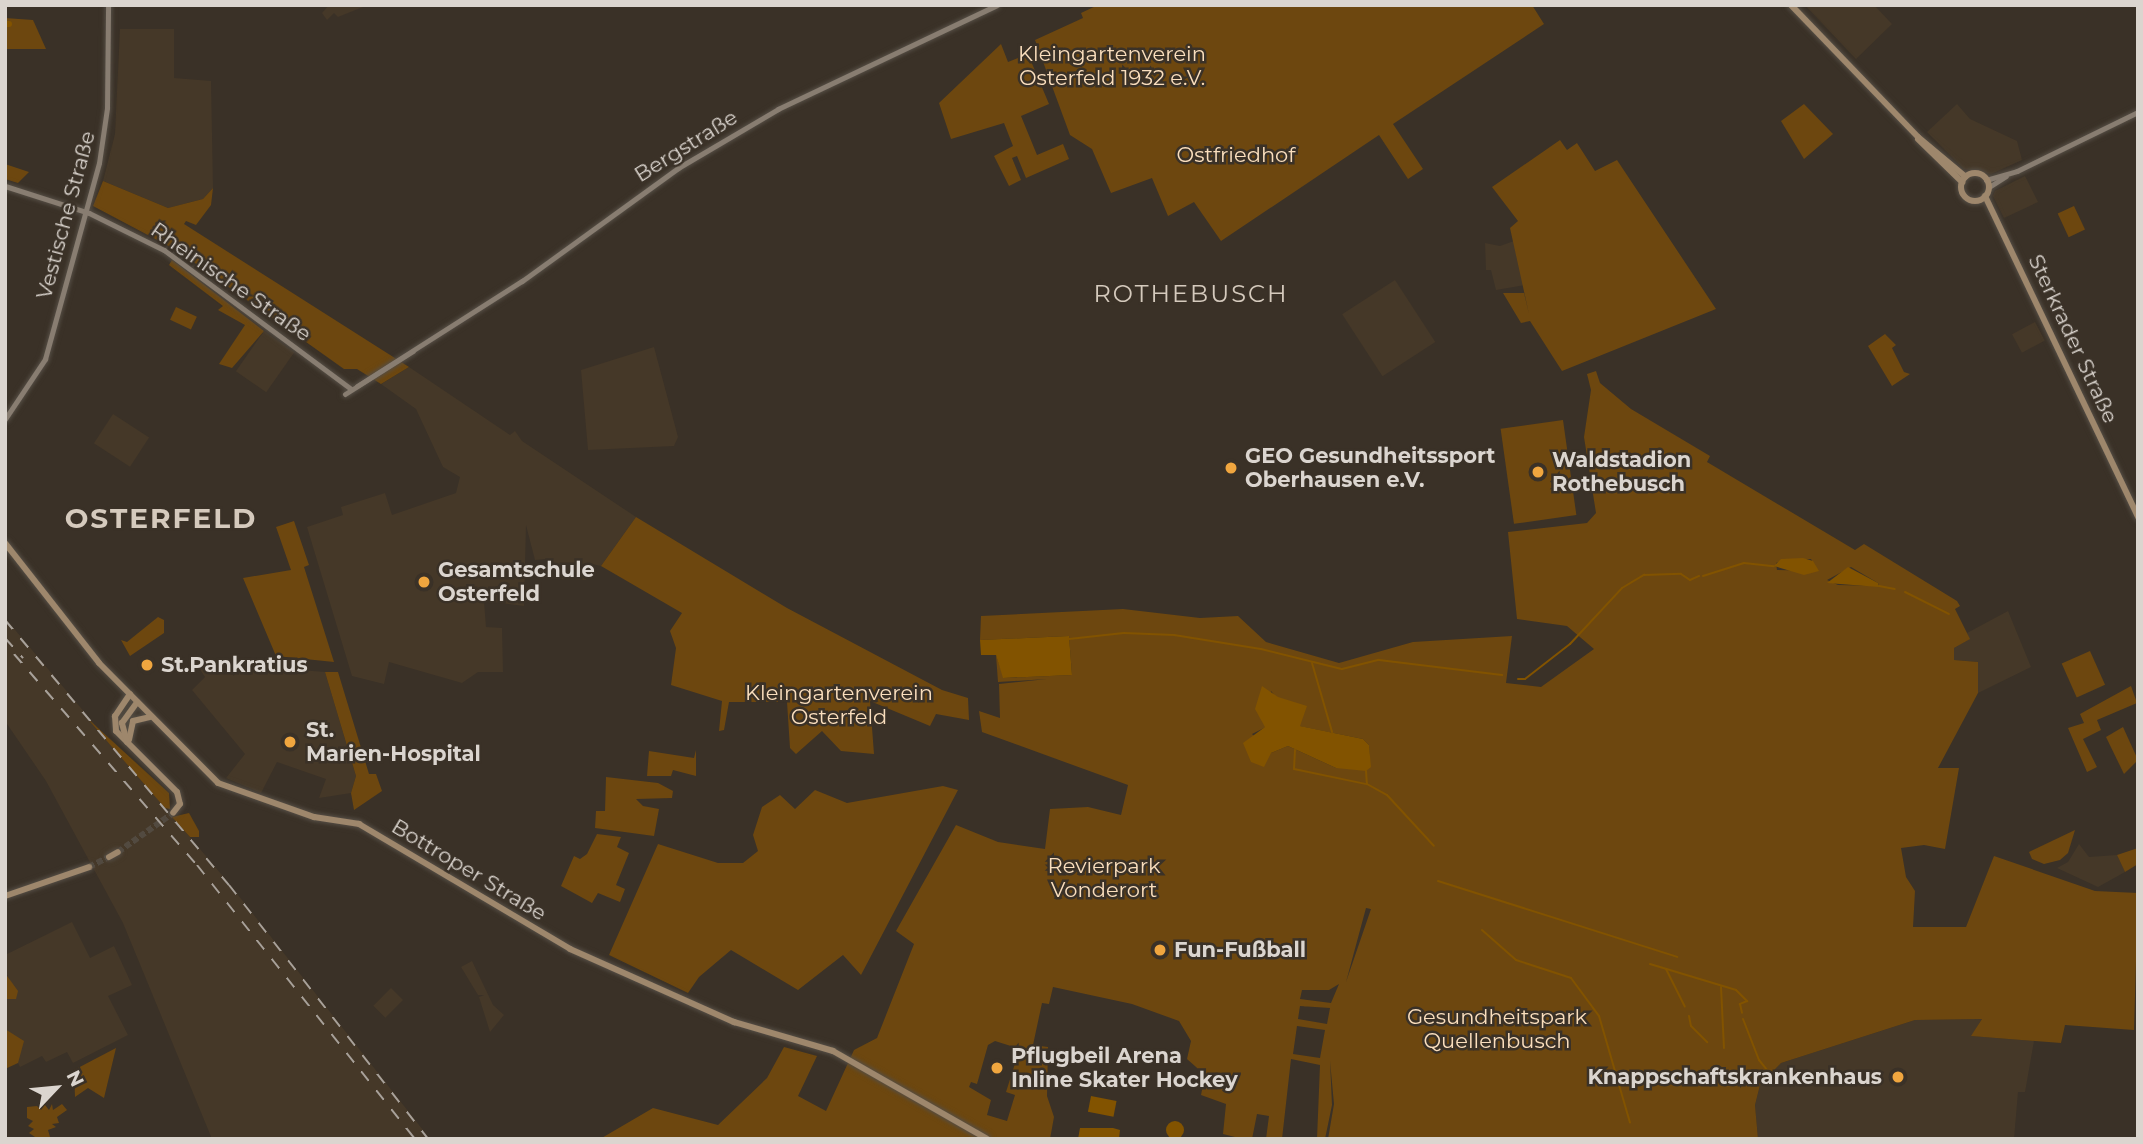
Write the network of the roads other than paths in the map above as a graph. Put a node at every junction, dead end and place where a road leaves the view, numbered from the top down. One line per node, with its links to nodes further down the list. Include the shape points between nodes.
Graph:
1 (108, 5): 9 (street, Vestische Straße, via 105,135)
2 (998, 5): 10 (street, Bergstraße, via 741,131 664,176 522,281)
3 (1791, 5): 5 (main road)
4 (2138, 112): 6 (street)
5 (1964, 179): 6 (main road, via 1976,174); 8 (main road, Sterkrader Straße, via 1964,196)
6 (1988, 183): 8 (main road)
7 (5, 186): 9 (street, Rheinische Straße)
8 (1982, 198): 13 (main road, Sterkrader Straße)
9 (82, 210): 10 (street, Rheinische Straße, via 174,256); 12 (street, Vestische Straße, via 45,359)
10 (351, 390): 11 (street, Bergstraße)
11 (345, 394)
12 (5, 419)
13 (2138, 517)
14 (5, 543): 15 (main road, Bottroper Straße, via 76,636)
15 (130, 694): 16 (main road, Bottroper Straße); 18 (main road, via 114,721 120,738)
16 (137, 702): 17 (main road, Bottroper Straße); 18 (main road, via 122,723)
17 (151, 717): 18 (main road, via 133,721); 24 (main road, Bottroper Straße, via 218,783 314,817 359,824 555,941 734,1022 833,1051)
18 (131, 746): 19 (main road, via 177,792 180,804)
19 (173, 813)
20 (118, 852): 21 (main road)
21 (109, 857)
22 (89, 867): 23 (main road)
23 (5, 896)
24 (987, 1139)

